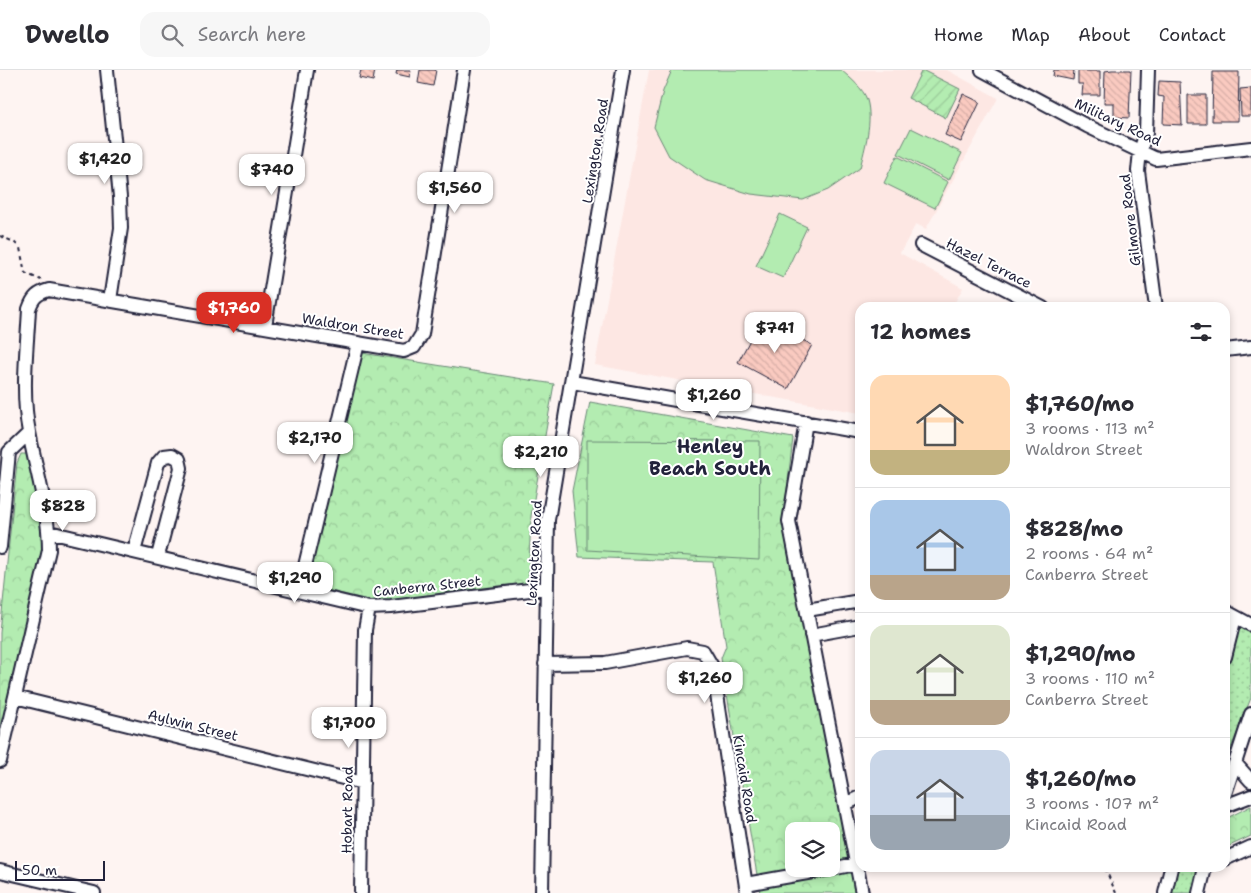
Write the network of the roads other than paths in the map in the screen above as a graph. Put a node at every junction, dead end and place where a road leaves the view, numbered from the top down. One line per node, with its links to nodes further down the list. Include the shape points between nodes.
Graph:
1 (108, 70): 10 (street, via 121,228)
2 (307, 70): 13 (street)
3 (464, 70): 14 (street, Waldron Street, via 422,334 414,347 404,352)
4 (623, 70): 17 (street, Lexington Road)
5 (982, 70): 8 (street, Military Road)
6 (1148, 70): 8 (street, Gilmore Road, via 1146,132)
7 (1251, 148): 8 (street, Military Road, via 1156,158)
8 (1140, 151): 12 (street, Gilmore Road, via 1138,171)
9 (921, 245): 11 (street, Hazel Terrace)
10 (110, 300): 13 (street, Waldron Street); 20 (street, Waldron Street, via 47,290 34,298 29,309 25,389)
11 (1031, 302)
12 (1155, 302)
13 (265, 326): 14 (street, Waldron Street)
14 (358, 343): 26 (street)
15 (1251, 347): 16 (street)
16 (1230, 349)
17 (572, 382): 18 (street); 25 (street, Lexington Road, via 548,520)
18 (806, 422): 19 (street); 29 (street, via 788,521)
19 (855, 431)
20 (29, 433): 21 (street); 22 (street, via 9,452)
21 (49, 532): 23 (street, Canberra Street); 35 (street, via 49,550)
22 (0, 547)
23 (134, 552): 24 (street, Canberra Street); 24 (street, via 158,463 164,456 172,455 179,459 181,468)
24 (158, 556): 26 (street, Canberra Street)
25 (546, 588): 28 (street, Canberra Street); 34 (street, Lexington Road)
26 (299, 591): 28 (street, Canberra Street)
27 (855, 602): 29 (street)
28 (369, 608): 42 (street, Hobart Road, via 365,630)
29 (807, 610): 33 (street)
30 (1230, 614): 31 (street)
31 (1251, 625)
32 (855, 627): 33 (street)
33 (812, 635): 45 (street)
34 (545, 664): 57 (street, Kincaid Road, via 605,663 687,648 703,651 713,668); 60 (street, Lexington Road)
35 (16, 697): 37 (street); 42 (street, Aylwin Street)
36 (1251, 714): 39 (street)
37 (2, 745): 38 (street)
38 (0, 761)
39 (1235, 763): 40 (street); 41 (street)
40 (1230, 778)
41 (1251, 781)
42 (362, 783): 59 (street, Hobart Road)
43 (1251, 796): 46 (street)
44 (855, 799): 45 (street)
45 (845, 804): 49 (street)
46 (1230, 804)
47 (1251, 847): 48 (street)
48 (1230, 857)
49 (855, 859)
50 (855, 864): 51 (street)
51 (840, 867)
52 (0, 871): 58 (street)
53 (858, 872): 61 (street)
54 (1171, 872): 62 (street)
55 (1204, 872): 63 (street)
56 (796, 877): 57 (street)
57 (747, 888)
58 (94, 893)
59 (361, 893)
60 (542, 893)
61 (862, 893)
62 (1165, 893)
63 (1199, 893)

